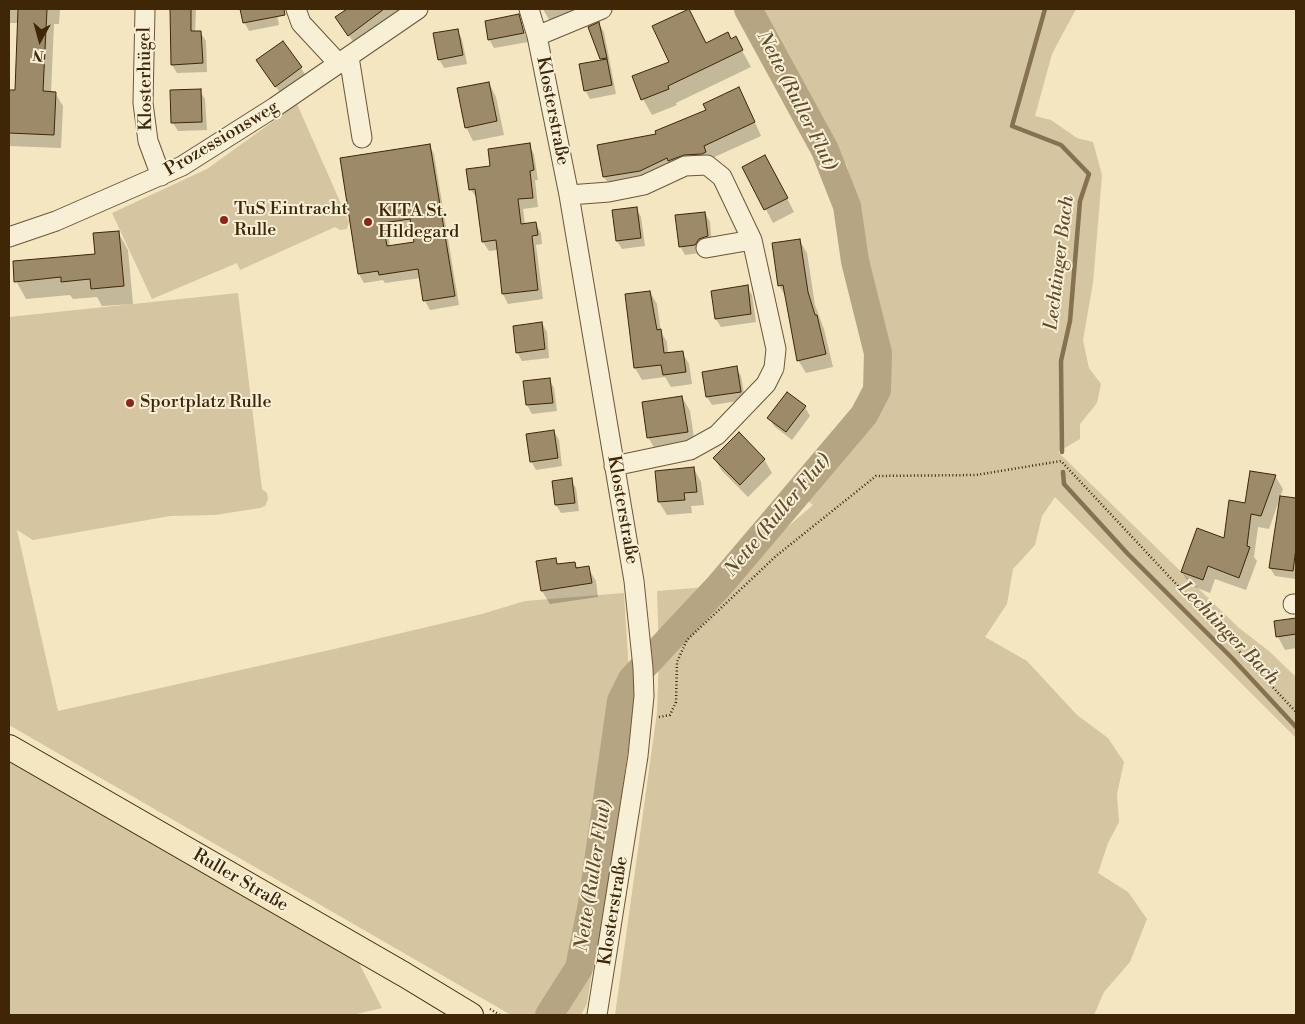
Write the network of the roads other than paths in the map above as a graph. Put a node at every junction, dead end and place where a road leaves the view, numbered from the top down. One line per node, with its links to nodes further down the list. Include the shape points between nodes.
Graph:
1 (145, 9): 9 (street, Klosterhügel, via 143,102 148,141)
2 (296, 9): 7 (street, via 301,23)
3 (418, 9): 7 (street, Prozessionsweg)
4 (529, 9): 6 (street, Klosterstraße)
5 (602, 9): 6 (street)
6 (537, 36): 10 (street, Klosterstraße)
7 (344, 60): 8 (street); 9 (street, Prozessionsweg, via 214,148)
8 (362, 138)
9 (161, 176): 11 (street, Prozessionsweg, via 56,221)
10 (569, 195): 12 (street, via 644,185 685,166 708,165 722,177); 14 (street, Klosterstraße)
11 (9, 237)
12 (752, 240): 13 (street); 14 (street, via 776,349 774,368 766,384 717,435 690,450)
13 (706, 248)
14 (614, 466): 17 (street, Klosterstraße, via 634,581 644,696)
15 (9, 747): 16 (main road, Ruller Straße)
16 (471, 1015)
17 (597, 1015)

